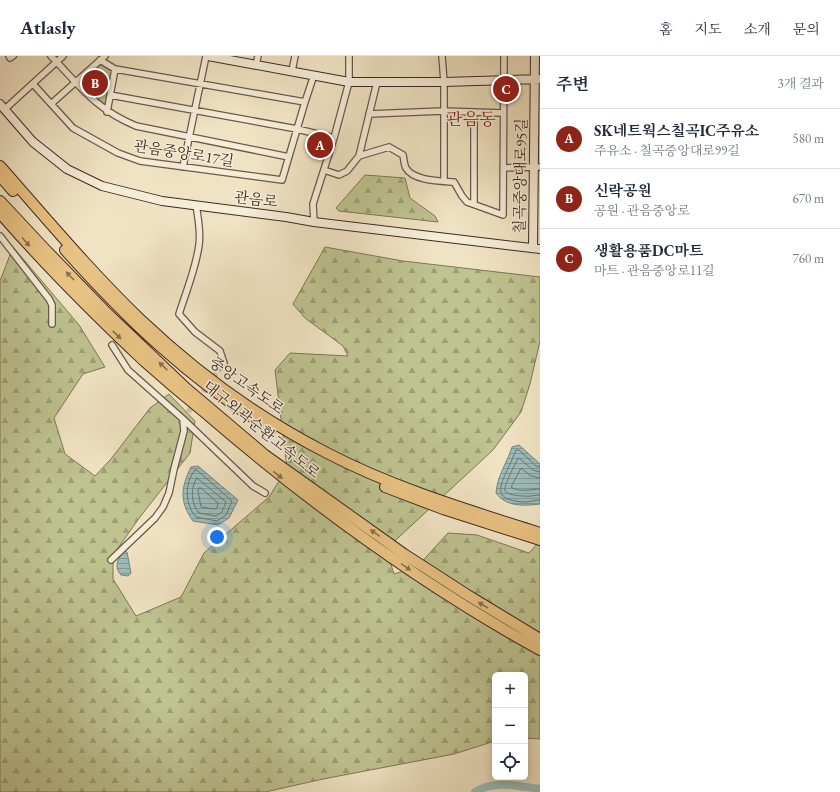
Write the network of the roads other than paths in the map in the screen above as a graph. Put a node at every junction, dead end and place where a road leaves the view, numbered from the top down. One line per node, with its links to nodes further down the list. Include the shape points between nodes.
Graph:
1 (9, 56): 2 (street)
2 (13, 56)
3 (51, 56): 13 (street, 관음중앙로17길)
4 (63, 56): 13 (street)
5 (207, 56): 12 (main road); 24 (street)
6 (295, 56): 15 (street)
7 (349, 56): 19 (street)
8 (442, 56): 21 (street)
9 (504, 56): 17 (street)
10 (535, 56): 18 (main road, 칠곡중앙대로95길)
11 (102, 58): 14 (street); 22 (street)
12 (257, 60): 15 (main road)
13 (56, 62): 22 (street, 관음중앙로17길); 23 (street)
14 (115, 69): 24 (street); 25 (street)
15 (292, 71): 16 (main road)
16 (314, 75): 19 (main road); 26 (street, 관음중앙로17길)
17 (503, 80): 18 (main road); 21 (main road); 33 (street)
18 (538, 80): 42 (main road, 칠곡중앙대로95길)
19 (349, 82): 20 (main road); 37 (street)
20 (377, 82): 21 (main road); 34 (street)
21 (444, 82): 30 (street)
22 (75, 83): 27 (street); 31 (street, 관음중앙로17길)
23 (33, 84): 27 (street, 관음중앙로17길); 28 (street)
24 (200, 84): 26 (street); 29 (street)
25 (110, 95): 29 (street); 31 (street)
26 (305, 102): 35 (street, 관음중앙로17길)
27 (50, 104): 41 (street, 관음중앙로17길, via 73,128 118,153 140,161)
28 (2, 106): 49 (main road, 관음로, via 34,142 67,169 102,186 162,201)
29 (194, 110): 35 (street); 36 (street)
30 (443, 111): 32 (street); 34 (street); 46 (street)
31 (107, 112): 36 (street, 관음중앙로17길, via 136,126)
32 (474, 112): 33 (street); 48 (street)
33 (503, 113): 43 (street)
34 (369, 114): 38 (street)
35 (297, 129): 37 (street); 39 (street, 관음중앙로17길)
36 (188, 137): 39 (street, 관음중앙로17길); 41 (street)
37 (334, 138): 44 (street)
38 (359, 156): 44 (street, via 347,171 339,175); 46 (street, via 389,147 403,155 406,168 420,178)
39 (289, 157): 41 (street, 관음중앙로17길, via 282,180)
40 (0, 166): 59 (highway, 중앙고속도로, via 84,261 140,319 205,375 245,404 327,453 379,477)
41 (183, 167)
42 (537, 167): 43 (street); 53 (main road, 칠곡중앙대로95길)
43 (503, 168): 48 (street, via 503,214)
44 (324, 170): 51 (street, via 313,204)
45 (0, 176): 60 (highway, 중앙고속도로, via 135,324 199,380 246,414 317,455 376,484 443,509)
46 (444, 181): 48 (street, via 454,182 467,202)
47 (0, 201): 62 (highway, 대구외곽순환고속도로, one-way to 47, via 404,554 265,455 186,388 105,311)
48 (474, 204)
49 (196, 205): 51 (main road, 관음로); 56 (street, via 199,245 179,314 195,332 220,351)
50 (0, 213): 63 (highway, 대구외곽순환고속도로, one-way to 63, via 64,282 145,362 256,457 355,532)
51 (314, 222): 53 (main road, 관음로)
52 (0, 236): 54 (street, via 49,299 52,305)
53 (537, 248)
54 (52, 324)
55 (112, 345): 57 (street, via 128,370)
56 (224, 363)
57 (183, 419): 58 (street, via 253,486); 61 (street, via 184,431 169,493 162,508 155,518)
58 (265, 493)
59 (540, 532)
60 (540, 540)
61 (111, 560)
62 (503, 617): 64 (highway); 65 (highway, 대구외곽순환고속도로)
63 (484, 618): 66 (highway, 대구외곽순환고속도로); 67 (highway)
64 (540, 634)
65 (540, 639)
66 (540, 650)
67 (540, 654)

